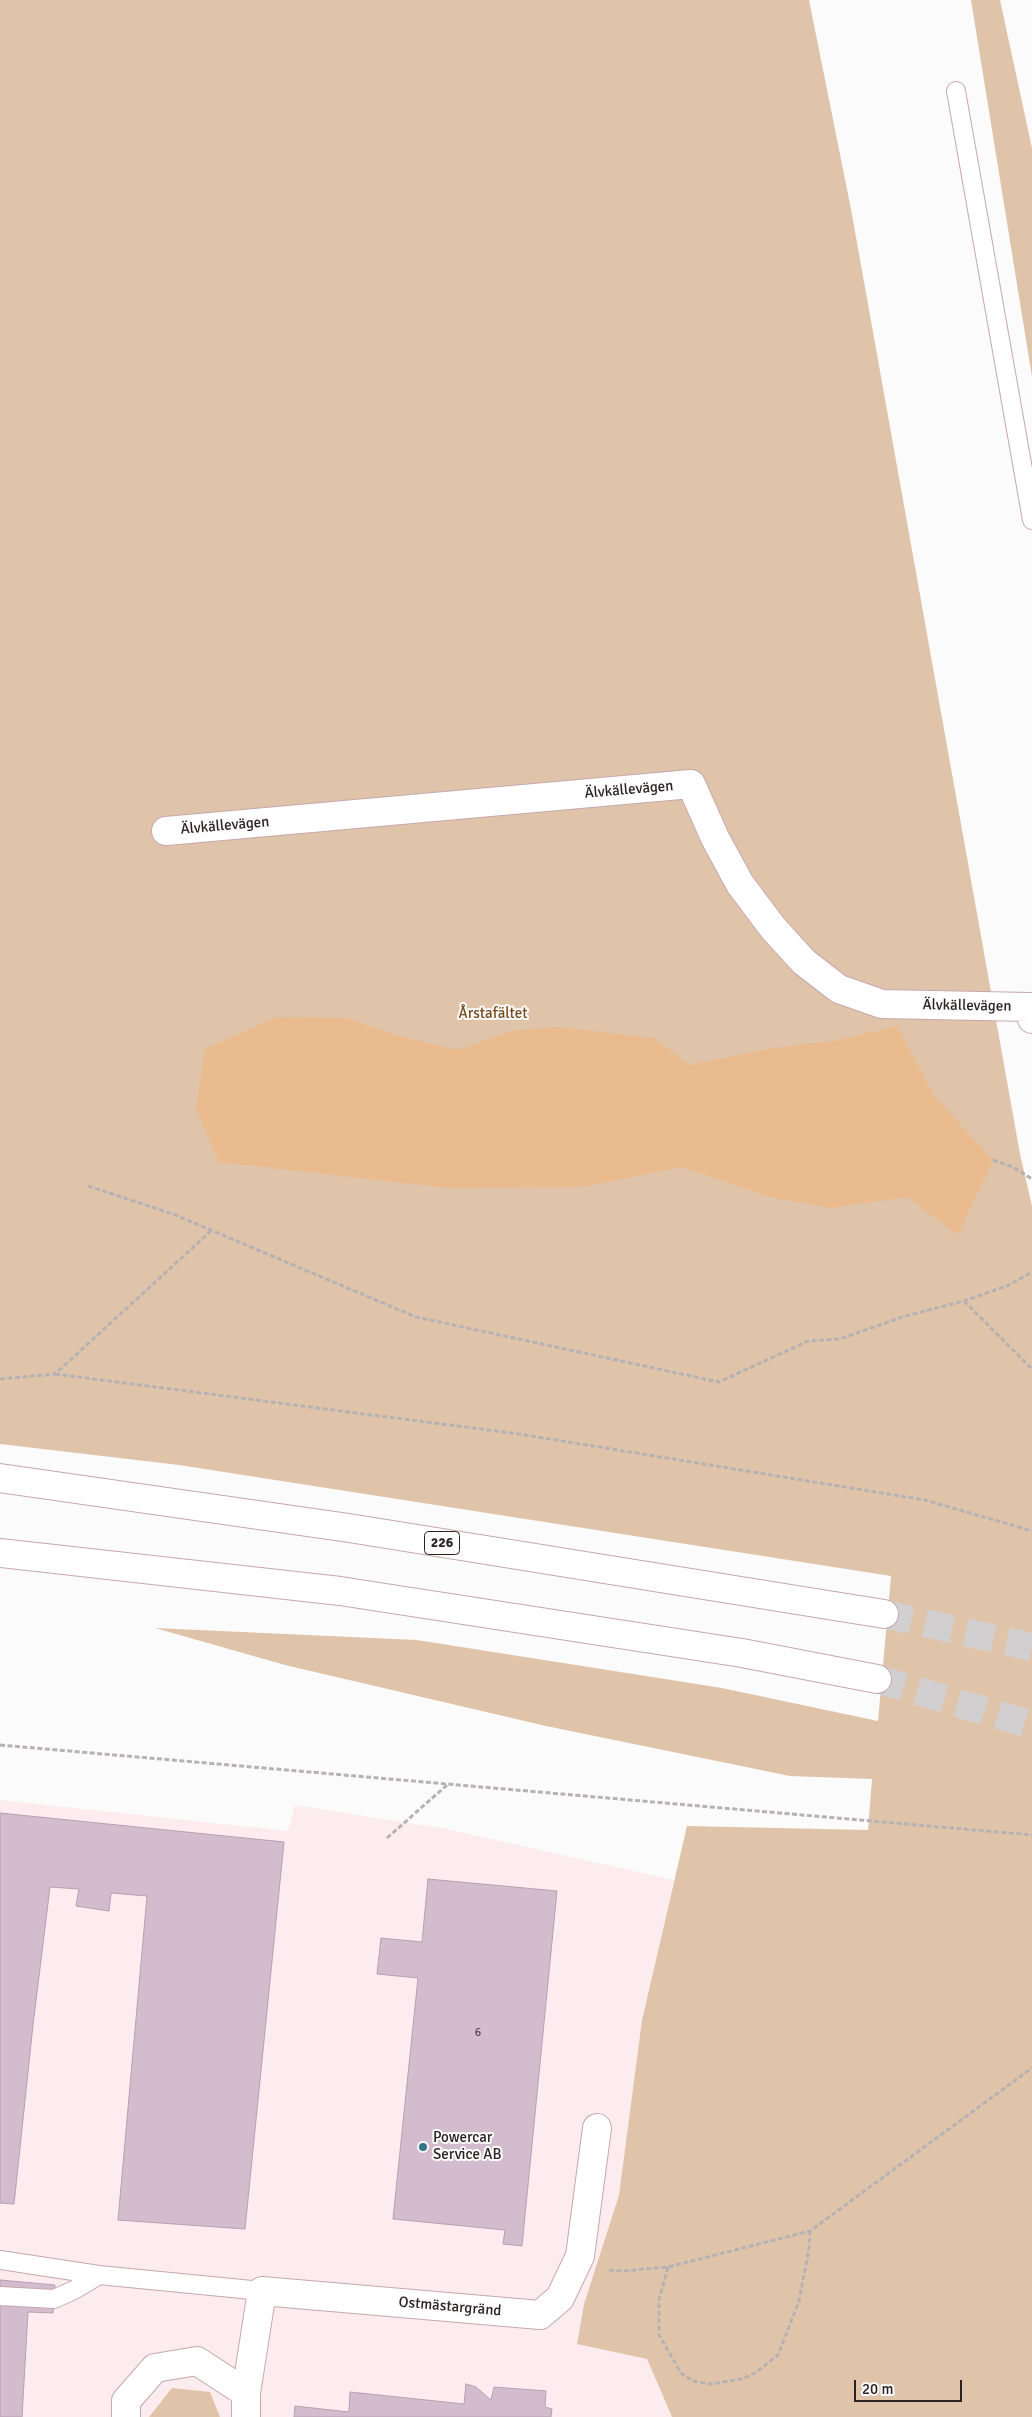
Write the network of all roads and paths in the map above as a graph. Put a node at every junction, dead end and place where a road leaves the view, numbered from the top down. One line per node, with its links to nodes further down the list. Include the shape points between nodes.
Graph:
1 (956, 91): 2 (lane)
2 (1032, 520)
3 (166, 832): 4 (main road, Älvkällevägen, via 691,784 740,884 804,962 839,989 882,1004 1030,1007)
4 (1032, 1019)
5 (992, 1160): 6 (path, via 1013,1167)
6 (1032, 1179)
7 (88, 1186): 8 (path)
8 (212, 1230): 10 (path, via 416,1317 719,1382 808,1341 840,1339 902,1317); 12 (path)
9 (1032, 1272): 10 (path, via 1009,1285)
10 (964, 1301): 11 (path)
11 (1032, 1369)
12 (55, 1374): 13 (path); 15 (path, via 529,1436 925,1500)
13 (0, 1379)
14 (0, 1478): 17 (main road, 226, via 349,1528)
15 (1032, 1531)
16 (0, 1553): 18 (main road, via 340,1591 732,1652)
17 (884, 1614)
18 (877, 1679)
19 (0, 1745): 20 (path)
20 (447, 1784): 21 (path); 22 (path)
21 (1032, 1835)
22 (387, 1838)
23 (1032, 2068): 25 (path)
24 (597, 2128): 28 (main road, Ostmästargränd, via 580,2256)
25 (810, 2231): 27 (path); 27 (path, via 799,2301 778,2355 742,2379 710,2384 693,2381 681,2373 660,2335 659,2300)
26 (0, 2260): 29 (lane)
27 (668, 2267): 28 (path, via 622,2271)
28 (575, 2268): 30 (main road, Ostmästargränd, via 560,2298 540,2315)
29 (99, 2275): 30 (lane); 31 (lane, via 54,2299)
30 (262, 2291): 32 (main road)
31 (0, 2296)
32 (246, 2405): 33 (main road, via 197,2361 155,2368 126,2401)
33 (126, 2417)

